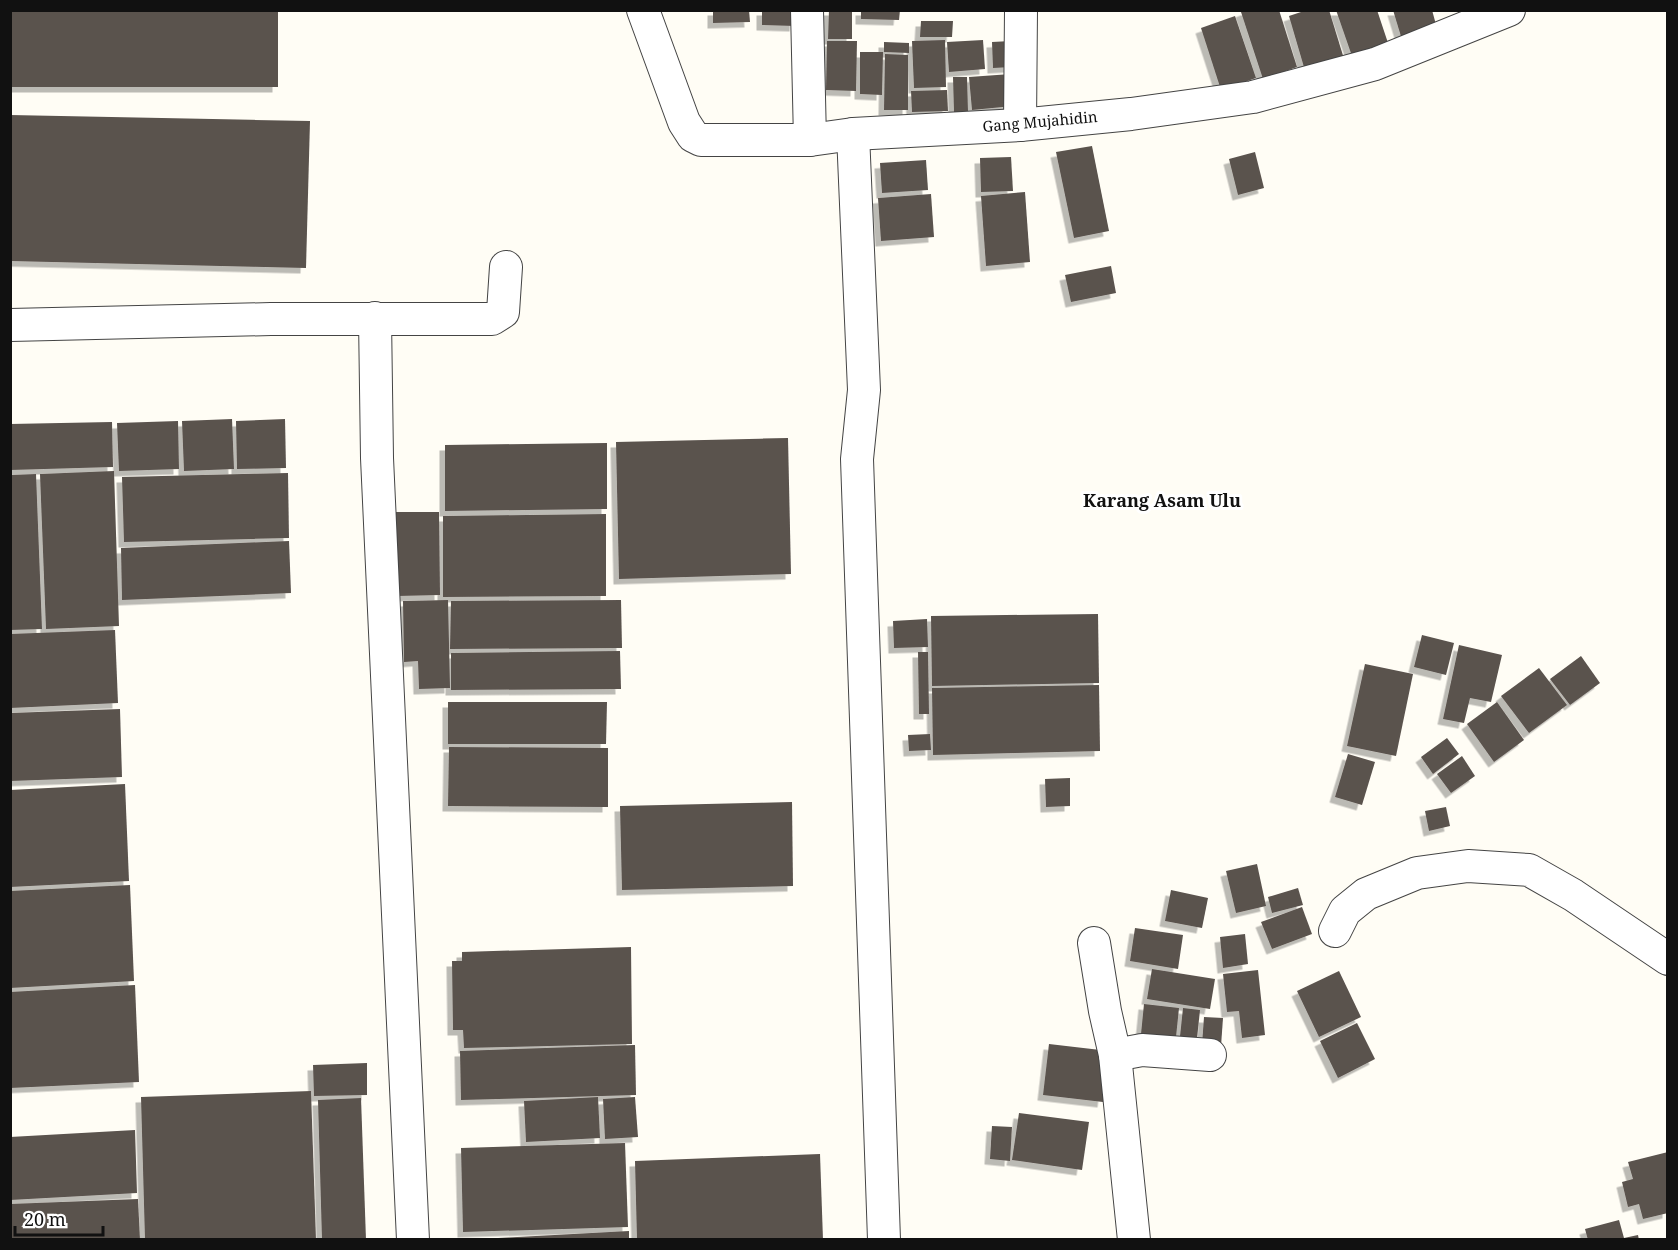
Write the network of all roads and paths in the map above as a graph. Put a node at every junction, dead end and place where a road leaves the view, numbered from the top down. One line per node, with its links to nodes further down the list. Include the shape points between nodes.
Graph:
1 (643, 10): 7 (street, Gang Mujahidin, via 684,122 693,136 700,140)
2 (807, 10): 7 (street)
3 (1021, 10): 5 (street)
4 (1509, 10): 5 (street, Gang Mujahidin, via 1375,64 1253,97)
5 (1020, 125): 6 (street, Gang Mujahidin)
6 (853, 134): 7 (street, Gang Mujahidin); 17 (street, via 864,390 858,471)
7 (810, 140)
8 (506, 267): 9 (street, via 503,312 492,319)
9 (375, 318): 10 (street); 16 (street, via 378,469)
10 (10, 325)
11 (1335, 931): 13 (street, via 1345,911 1366,894 1417,873 1468,866 1529,870)
12 (1094, 943): 14 (street)
13 (1668, 959)
14 (1115, 1055): 15 (street, via 1142,1050); 18 (street)
15 (1210, 1055)
16 (413, 1239)
17 (884, 1239)
18 (1134, 1239)

